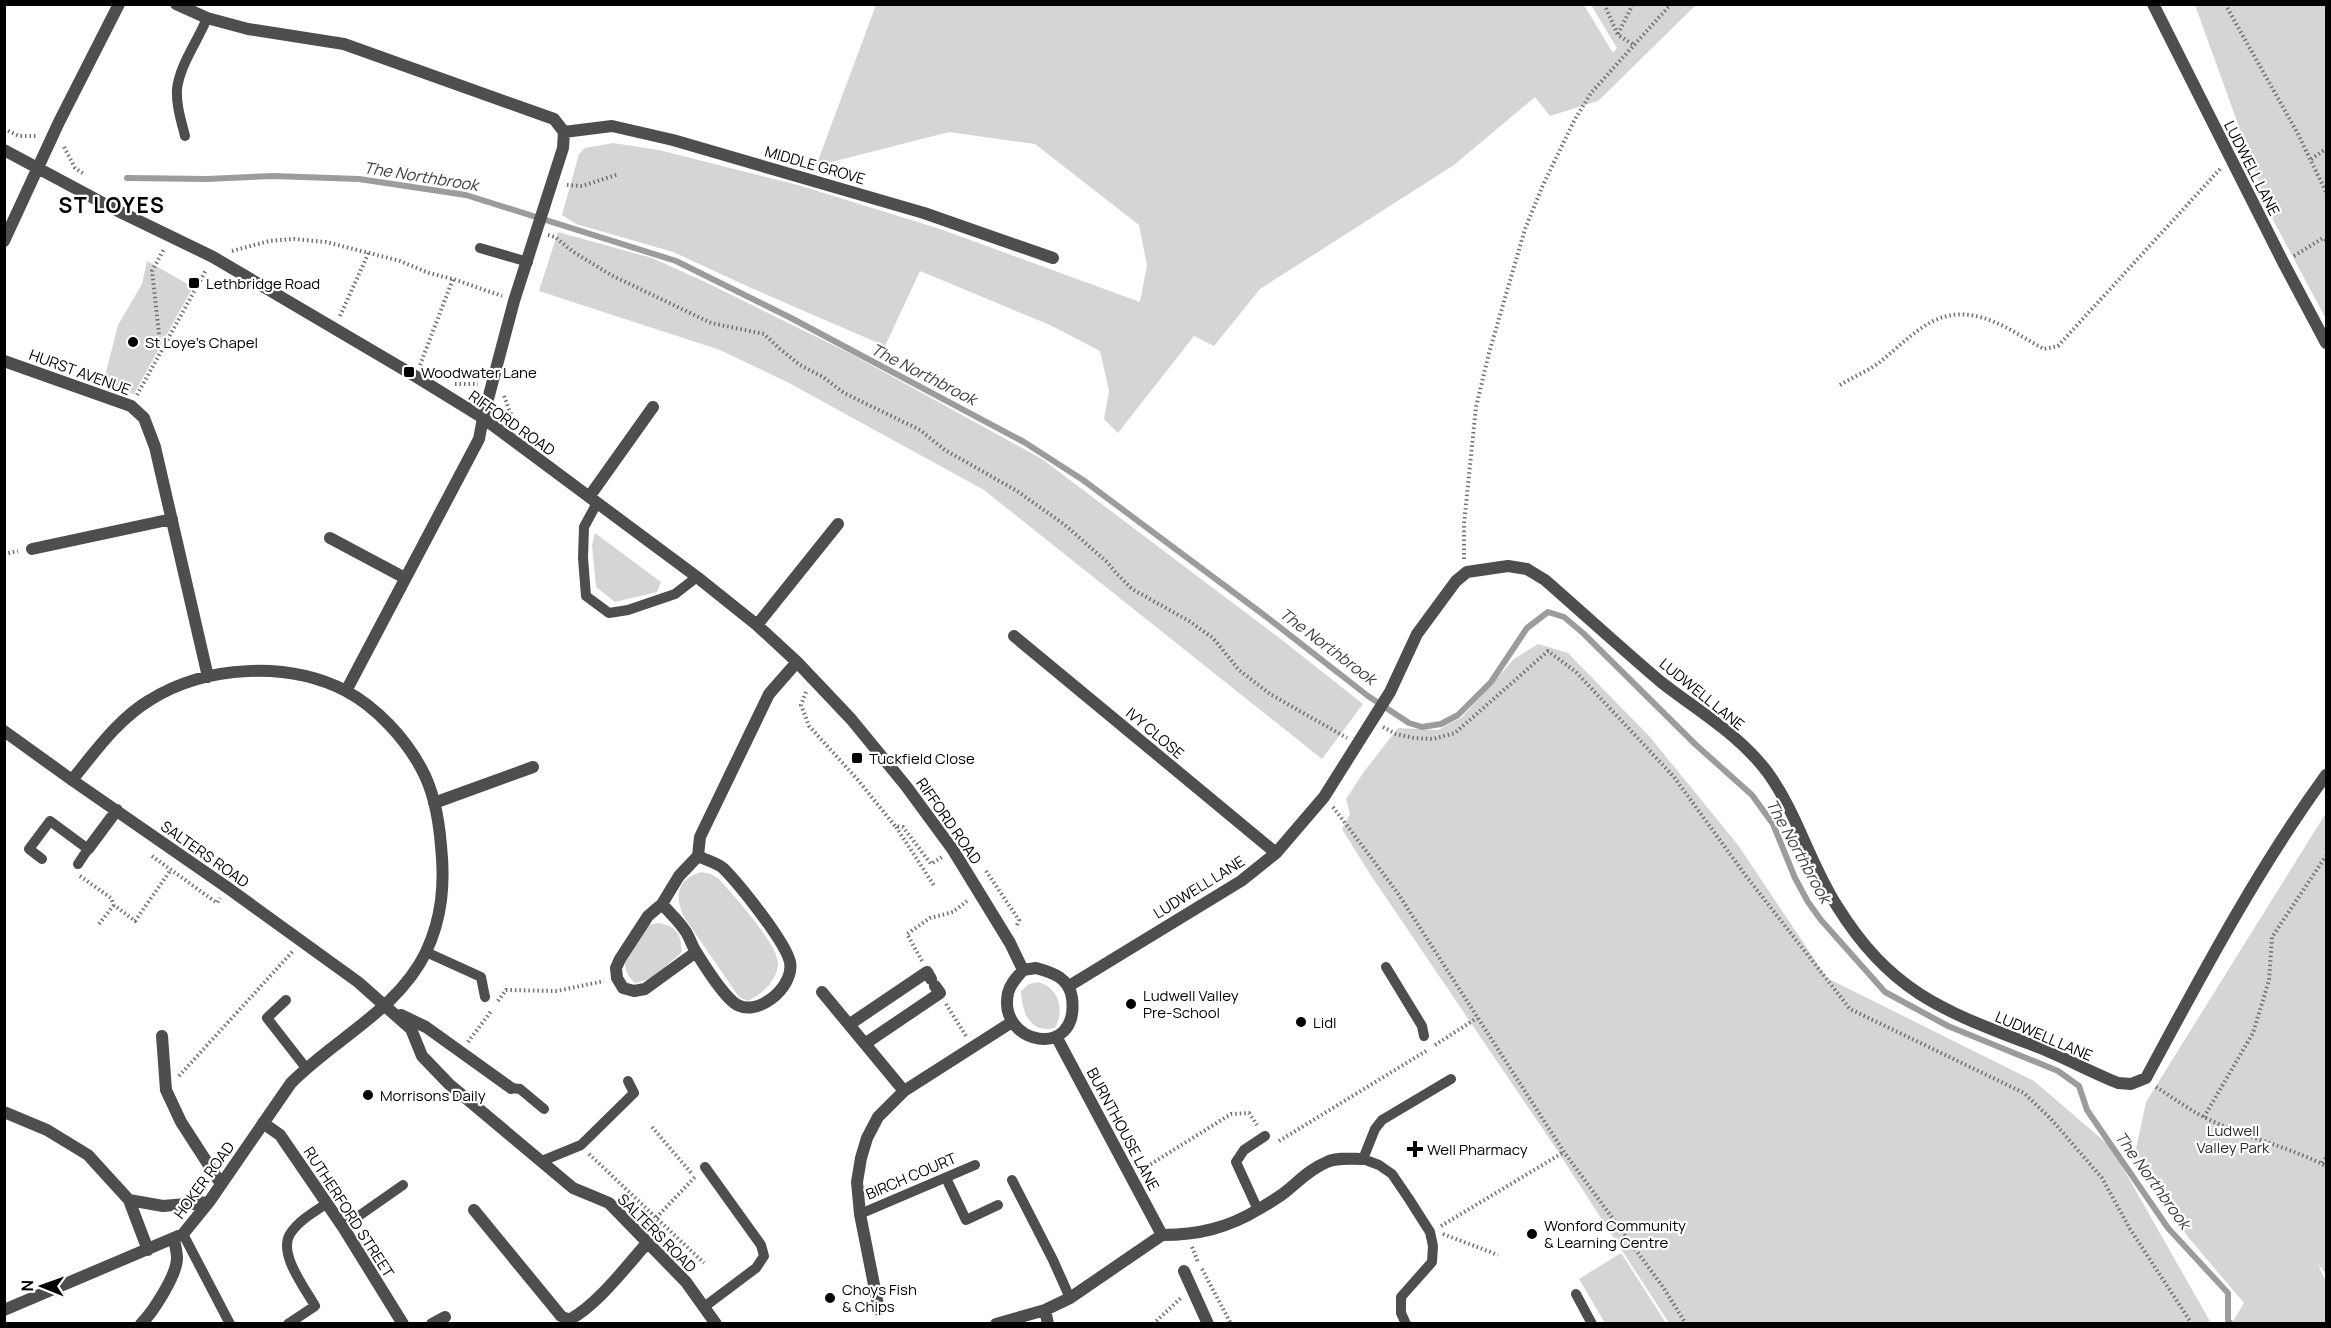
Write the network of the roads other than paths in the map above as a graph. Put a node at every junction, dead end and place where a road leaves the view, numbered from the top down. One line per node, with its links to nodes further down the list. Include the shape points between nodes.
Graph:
1 (118, 4): 8 (street)
2 (176, 4): 4 (street)
3 (2153, 4): 13 (street, LUDWELL LANE)
4 (200, 12): 5 (street, via 248,29 344,44 554,119); 6 (lane, via 177,88)
5 (564, 132): 11 (street, MIDDLE GROVE, via 612,126 674,140 871,197); 12 (street, via 563,148)
6 (185, 136)
7 (4, 150): 8 (street, RIFFORD ROAD)
8 (39, 168): 9 (street); 16 (street, RIFFORD ROAD, via 213,257)
9 (4, 241)
10 (480, 248): 12 (lane)
11 (1053, 258)
12 (528, 262): 16 (street)
13 (2326, 344)
14 (4, 362): 18 (street, HURST AVENUE, via 130,406 144,418)
15 (653, 407): 17 (street)
16 (483, 418): 17 (street, RIFFORD ROAD); 23 (street, via 473,454)
17 (593, 500): 22 (street, RIFFORD ROAD); 22 (lane, via 584,527 586,596 609,612 628,610 675,594)
18 (172, 519): 21 (street); 27 (street, HURST AVENUE)
19 (838, 524): 24 (street)
20 (330, 538): 23 (street)
21 (32, 549)
22 (698, 577): 24 (street, RIFFORD ROAD)
23 (405, 578): 28 (street)
24 (757, 625): 26 (street, RIFFORD ROAD)
25 (1014, 636): 36 (street, IVY CLOSE)
26 (797, 662): 37 (street, via 769,694 700,837); 44 (street, RIFFORD ROAD, via 851,719 953,850)
27 (208, 677): 28 (street, HOKER ROAD, via 233,672 280,673 307,677); 32 (street, HOKER ROAD, via 165,692 133,712)
28 (346, 691): 33 (street, HOKER ROAD, via 361,700 403,741 422,769)
29 (4, 731): 32 (street, SALTERS ROAD)
30 (533, 767): 33 (street)
31 (2326, 775): 36 (street, LUDWELL LANE, via 2293,821 2212,956 2146,1077 2131,1084 2118,1083 1971,1022 1905,986 1880,963 1844,917 1821,880 1795,820 1768,772 1728,732 1661,682 1545,580 1527,569 1508,566 1467,572 1456,580 1417,634 1390,692 1324,797)
32 (72, 780): 34 (street, SALTERS ROAD)
33 (434, 804): 41 (street, HOKER ROAD, via 443,864 442,900)
34 (117, 810): 35 (street); 49 (street, SALTERS ROAD, via 302,941)
35 (88, 849): 38 (lane, via 50,821 29,849); 39 (lane)
36 (1276, 853): 45 (street, LUDWELL LANE, via 1241,881)
37 (698, 856): 40 (street, via 679,876); 42 (street, via 722,867 781,943 790,963 787,981 755,1008 744,1009 732,1001)
38 (42, 859)
39 (78, 864)
40 (662, 904): 42 (street, via 686,930); 42 (street, via 648,916 620,959 617,978 623,987 645,989)
41 (426, 952): 47 (lane, via 481,977); 49 (street, HOKER ROAD, via 416,970)
42 (696, 952)
43 (1386, 968): 53 (lane, via 1422,1026)
44 (1023, 970): 45 (street, via 1051,972); 50 (street, via 1008,994)
45 (1069, 986): 54 (street, via 1070,1024)
46 (822, 992): 51 (street)
47 (485, 997)
48 (285, 999): 56 (lane, via 267,1018)
49 (384, 1006): 56 (street, HOKER ROAD); 59 (street, SALTERS ROAD, via 426,1027); 66 (street, SALTERS ROAD, via 411,1029 422,1056 449,1084)
50 (1012, 1022): 54 (street, via 1031,1038); 60 (street)
51 (850, 1024): 55 (street); 55 (street, via 933,982)
52 (162, 1036): 71 (street, via 166,1090 181,1122)
53 (1424, 1036)
54 (1057, 1038): 81 (street, BURNTHOUSE LANE)
55 (866, 1043): 60 (street)
56 (306, 1068): 63 (street, HOKER ROAD)
57 (1451, 1080): 65 (lane, via 1382,1120)
58 (628, 1081): 66 (lane, via 634,1093 581,1145)
59 (511, 1088): 61 (lane, via 520,1089)
60 (904, 1091): 79 (street, via 878,1117 867,1137 857,1182)
61 (544, 1109)
62 (4, 1112): 73 (street, via 47,1130 88,1155)
63 (263, 1123): 71 (street, HOKER ROAD); 75 (street, RUTHERFORD STREET, via 280,1135)
64 (1264, 1136): 78 (lane, via 1244,1150 1236,1162)
65 (1363, 1159): 78 (street, via 1327,1162); 102 (lane, via 1392,1173 1430,1233 1432,1263 1401,1297 1401,1313)
66 (542, 1161): 83 (street, SALTERS ROAD, via 573,1188 609,1203)
67 (975, 1165): 69 (lane, BIRCH COURT)
68 (705, 1167): 88 (lane, via 761,1245 764,1256 756,1268)
69 (946, 1178): 76 (lane, via 966,1220); 79 (lane, BIRCH COURT)
70 (1012, 1180): 87 (lane)
71 (221, 1185): 74 (street, HOKER ROAD)
72 (403, 1185): 80 (lane)
73 (129, 1200): 74 (street, via 163,1206); 84 (street)
74 (209, 1202): 82 (street, HOKER ROAD)
75 (326, 1204): 80 (street, RUTHERFORD STREET); 95 (lane, via 289,1235 287,1255 315,1306)
76 (998, 1205)
77 (474, 1210): 83 (street, via 561,1316 569,1320 618,1277)
78 (1258, 1210): 81 (street, via 1212,1231)
79 (860, 1214): 90 (street)
80 (343, 1227): 96 (street, RUTHERFORD STREET)
81 (1162, 1235): 87 (street)
82 (178, 1236): 84 (street, HOKER ROAD); 93 (street, via 170,1280); 94 (lane)
83 (647, 1243): 88 (street, SALTERS ROAD, via 686,1282)
84 (148, 1250): 89 (street, HOKER ROAD)
85 (1184, 1271): 101 (street)
86 (1576, 1294): 103 (lane)
87 (1070, 1298): 91 (street)
88 (704, 1307): 98 (street, SALTERS ROAD)
89 (4, 1310)
90 (879, 1310)
91 (1045, 1310): 99 (street); 100 (street)
92 (445, 1317): 97 (street)
93 (141, 1323)
94 (230, 1323)
95 (288, 1323)
96 (403, 1323)
97 (432, 1323)
98 (716, 1323)
99 (996, 1323)
100 (1048, 1323)
101 (1208, 1323)
102 (1406, 1323)
103 (1592, 1323)

